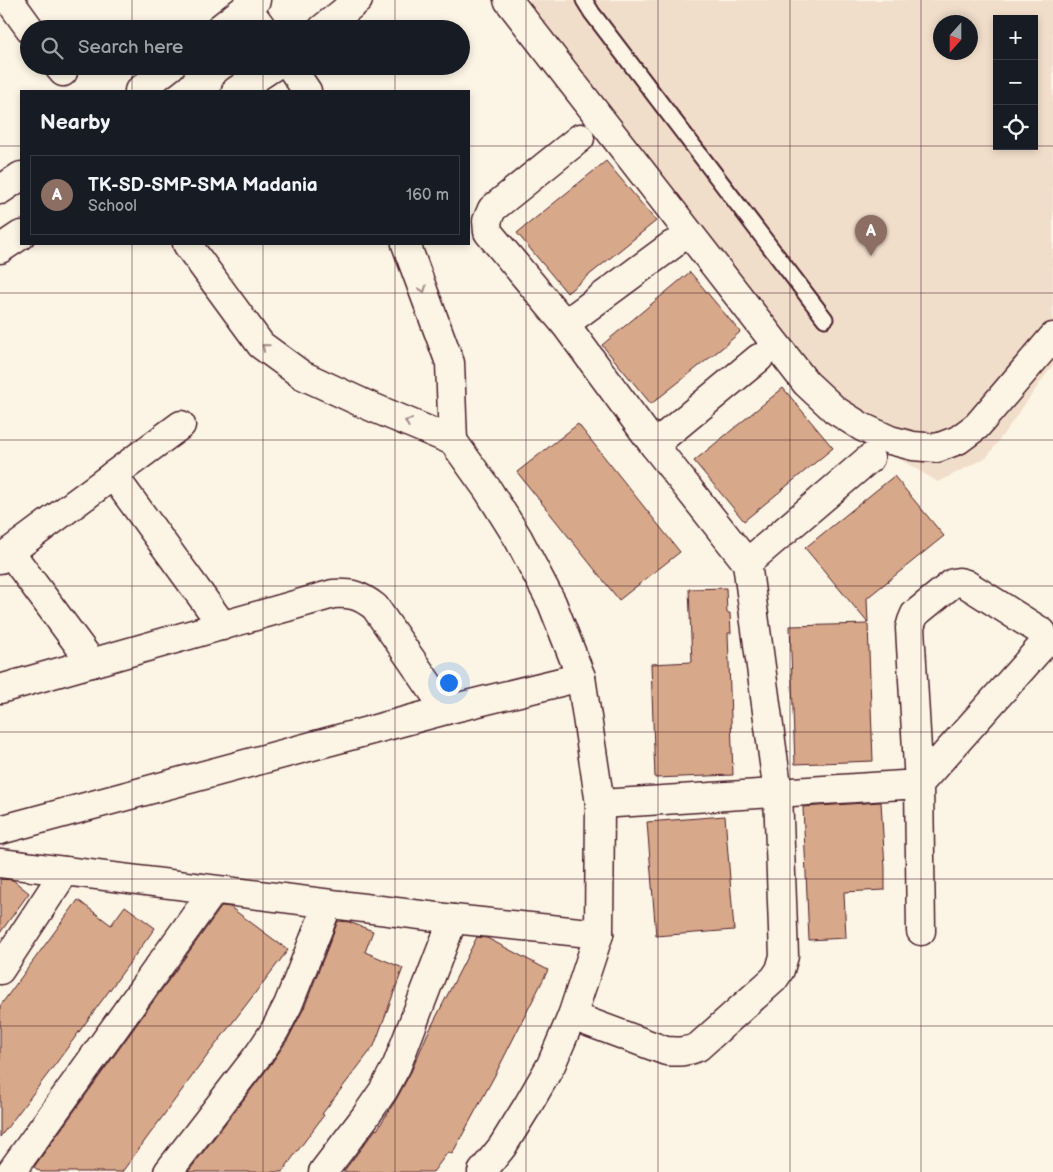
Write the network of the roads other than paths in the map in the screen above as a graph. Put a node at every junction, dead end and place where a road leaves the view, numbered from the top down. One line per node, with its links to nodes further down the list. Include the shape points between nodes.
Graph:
1 (8, 0): 6 (street)
2 (358, 0): 9 (street)
3 (508, 0): 26 (street, via 806,383 835,410 890,440 937,448 958,440 977,426)
4 (584, 0): 24 (lane)
5 (252, 4): 7 (street); 8 (street)
6 (23, 20)
7 (231, 20)
8 (259, 20)
9 (333, 20)
10 (159, 75): 13 (street)
11 (260, 75): 14 (street)
12 (296, 75): 15 (street)
13 (140, 90)
14 (238, 90)
15 (306, 90)
16 (580, 138): 25 (street, via 492,209 487,221 488,232)
17 (20, 177): 18 (street)
18 (0, 190)
19 (20, 236): 23 (street)
20 (188, 245): 29 (street, one-way to 20, via 302,375 261,345)
21 (406, 245): 29 (street, one-way to 29, via 450,363)
22 (672, 245): 25 (street)
23 (0, 249)
24 (825, 319)
25 (565, 324): 30 (street)
26 (1053, 337)
27 (759, 358): 30 (street)
28 (181, 425): 32 (street)
29 (453, 441): 37 (street, via 518,538 552,603)
30 (654, 445): 34 (street)
31 (870, 458): 34 (street)
32 (113, 475): 33 (street); 35 (street)
33 (5, 556): 36 (street)
34 (747, 563): 41 (street)
35 (223, 626): 36 (street); 39 (street, via 333,594 356,595 375,606)
36 (92, 663): 38 (street)
37 (580, 677): 39 (street); 42 (street)
38 (0, 689)
39 (446, 710): 43 (street)
40 (919, 784): 40 (street, via 1042,646 1044,639 1042,632 959,582 953,583 915,614 910,628); 41 (street); 49 (street)
41 (778, 793): 42 (street); 52 (street, via 784,956 774,979 698,1046 688,1051 666,1051)
42 (600, 804): 50 (street)
43 (0, 830)
44 (0, 863): 45 (street)
45 (65, 871): 46 (street); 51 (street)
46 (214, 890): 47 (street); 54 (street)
47 (328, 904): 48 (street); 55 (street, via 275,1030)
48 (453, 920): 50 (street); 56 (street, via 397,1064 383,1091)
49 (921, 931)
50 (599, 934): 52 (street)
51 (0, 970)
52 (572, 1016): 57 (street, via 528,1105)
53 (0, 1164): 54 (street)
54 (11, 1172)
55 (168, 1172)
56 (323, 1172)
57 (482, 1172)

